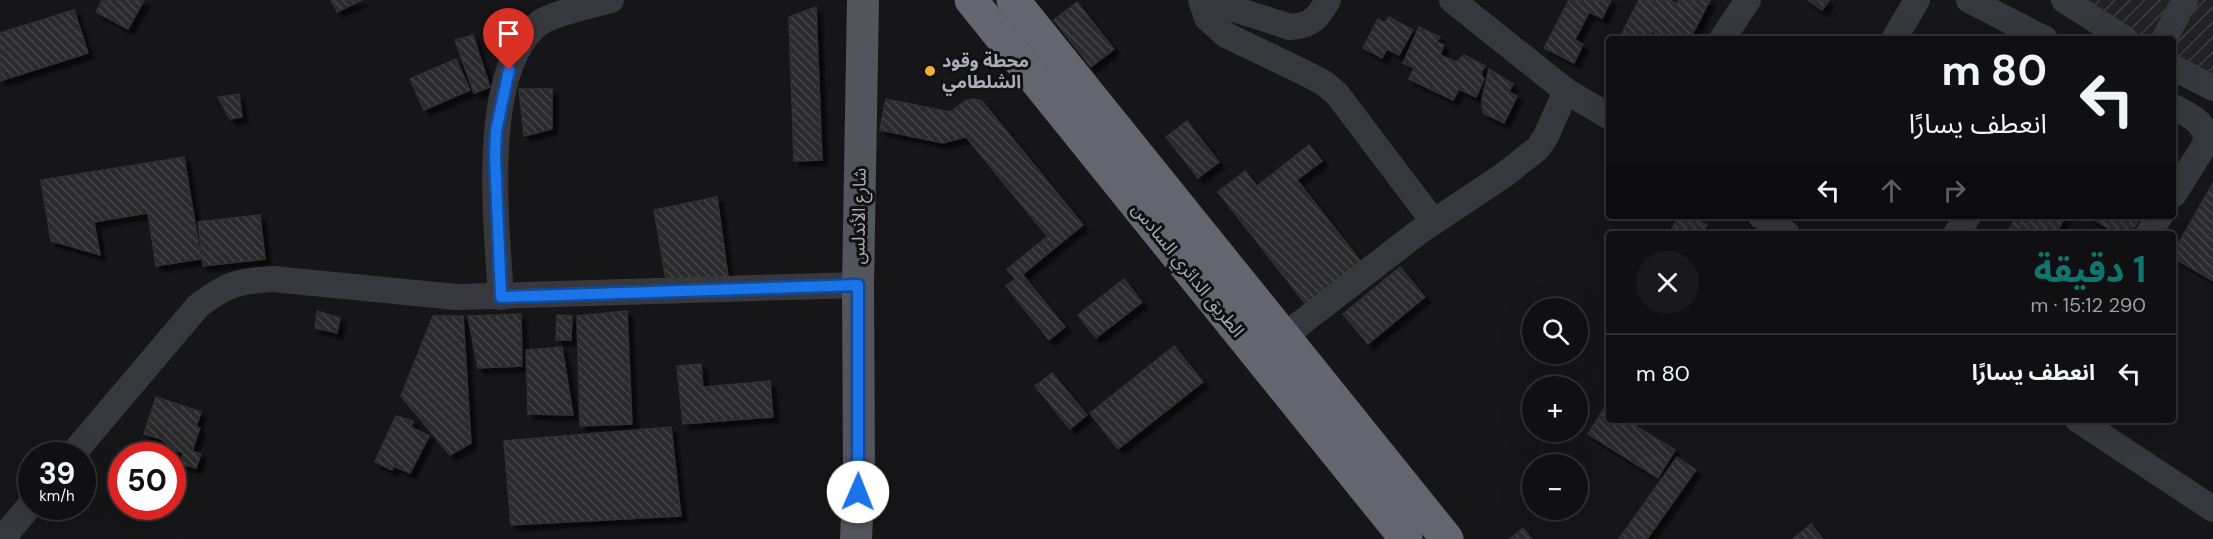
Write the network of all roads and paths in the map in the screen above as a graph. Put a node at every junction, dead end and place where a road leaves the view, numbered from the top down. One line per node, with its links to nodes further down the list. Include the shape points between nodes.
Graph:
1 (611, 0): 27 (street, via 543,20 524,38 509,70 496,131 495,156)
2 (863, 0): 26 (main road, شارع الأندلس)
3 (971, 0): 35 (highway, الطريق الدائري السادس)
4 (1014, 0): 28 (highway, الطريق الدائري السادس)
5 (1201, 0): 25 (street, via 1207,18 1226,35 1324,83 1337,94)
6 (1206, 0): 7 (street, via 1290,27 1302,27 1314,21)
7 (1328, 0)
8 (1452, 0): 21 (street)
9 (1748, 0): 14 (street)
10 (1917, 0): 15 (street)
11 (1969, 0): 16 (street)
12 (2064, 0): 17 (street)
13 (2185, 0): 18 (street)
14 (1724, 36)
15 (1896, 36)
16 (2039, 36)
17 (2120, 36)
18 (2166, 36)
19 (2176, 69): 20 (street)
20 (2213, 88)
21 (1566, 91): 23 (street); 25 (street, via 1538,148)
22 (2176, 108): 24 (street, via 2203,127 2206,143)
23 (1606, 115)
24 (2176, 191)
25 (1433, 221): 28 (street)
26 (858, 285): 27 (street); 34 (main road, شارع الأندلس)
27 (501, 297): 30 (street, via 243,280 219,290 198,306)
28 (1284, 336): 36 (highway, الطريق الدائري السادس)
29 (2083, 423): 31 (street)
30 (82, 442)
31 (2213, 509)
32 (18, 520): 33 (street)
33 (2, 539)
34 (856, 539)
35 (1406, 539)
36 (1447, 539)

